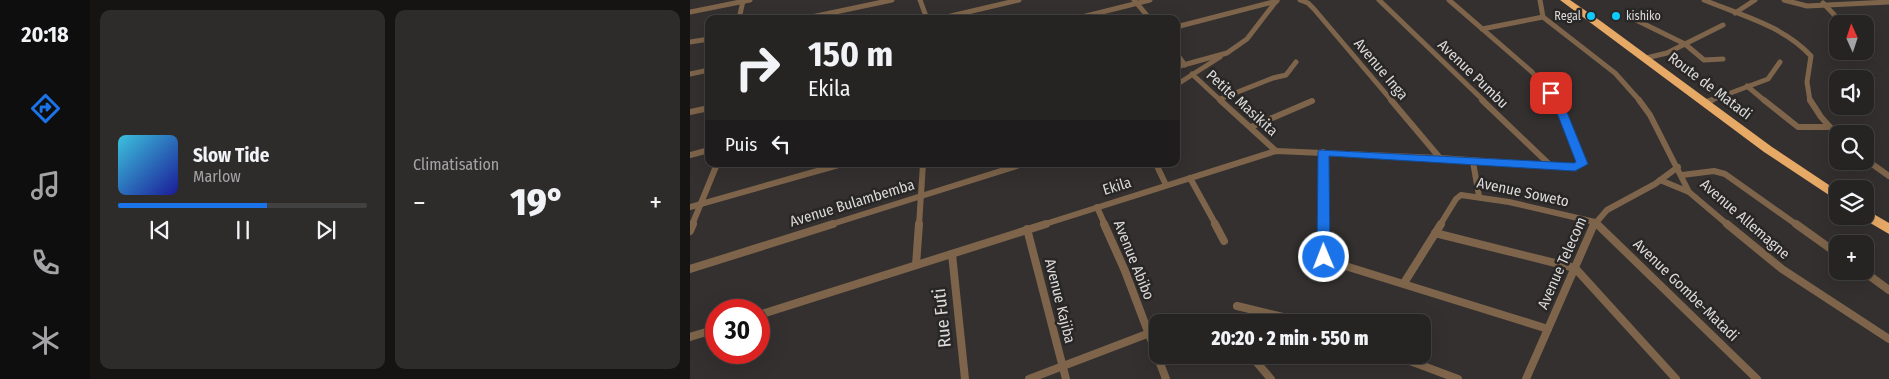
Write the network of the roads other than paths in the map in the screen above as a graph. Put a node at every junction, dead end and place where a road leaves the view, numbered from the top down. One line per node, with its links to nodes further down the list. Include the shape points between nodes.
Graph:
1 (750, 0): 15 (street)
2 (892, 0): 26 (street)
3 (920, 0): 27 (street)
4 (1019, 0): 28 (street)
5 (1150, 0): 19 (street)
6 (1277, 0): 34 (street); 39 (street, via 1247,39)
7 (1300, 0): 63 (street, Avenue Inga, via 1314,9)
8 (1378, 0): 66 (street, Avenue Pumbu)
9 (1448, 0): 35 (street)
10 (1540, 0): 32 (street)
11 (1564, 0): 41 (highway, Route de Matadi)
12 (1704, 0): 24 (street)
13 (1755, 0): 24 (street)
14 (1784, 0): 20 (street, via 1805,6)
15 (744, 1): 18 (street); 25 (street)
16 (1853, 1): 17 (street); 20 (street)
17 (1871, 1): 21 (street)
18 (729, 2): 22 (street)
19 (1135, 2): 29 (street); 30 (street)
20 (1821, 2): 31 (street)
21 (1889, 2)
22 (690, 12)
23 (1656, 13): 38 (street, via 1636,20)
24 (1735, 13): 58 (street, via 1789,36 1811,55 1806,77 1811,105)
25 (740, 15)
26 (821, 15)
27 (926, 15)
28 (955, 15)
29 (1088, 15)
30 (1146, 15)
31 (1834, 15)
32 (1542, 17): 35 (street); 72 (street, Avenue Allemagne, via 1590,52 1634,92)
33 (1723, 24): 38 (street)
34 (1180, 26)
35 (1482, 29): 66 (street, Ekila, via 1532,72 1559,105 1582,164 1575,167)
36 (705, 40): 37 (street)
37 (690, 42)
38 (1684, 44): 41 (street, via 1667,53); 42 (street, via 1704,60)
39 (1227, 53): 45 (street); 49 (street)
40 (1180, 58): 45 (street)
41 (1646, 58): 54 (highway, Route de Matadi)
42 (1723, 58)
43 (1296, 62): 52 (street, via 1286,75)
44 (1780, 62): 51 (street, via 1768,79)
45 (1185, 65): 46 (street)
46 (1180, 66)
47 (705, 71): 48 (street)
48 (690, 74)
49 (1192, 74): 50 (street); 52 (street, Petite Masikita)
50 (1180, 83)
51 (1748, 86): 54 (street); 58 (street, via 1798,127)
52 (1220, 99): 57 (street, Petite Masikita)
53 (1312, 101): 57 (street)
54 (1706, 102): 80 (highway, Route de Matadi)
55 (705, 109): 56 (street)
56 (690, 112)
57 (1251, 127): 60 (street, Petite Masikita)
58 (1829, 127)
59 (705, 151): 62 (street)
60 (1276, 151): 61 (street, Ekila); 77 (street, Ekila)
61 (1323, 152): 63 (street, Ekila); 100 (street, via 1323,256 1326,260)
62 (690, 155)
63 (1440, 158): 64 (street, Ekila)
64 (1474, 162): 66 (street, Ekila); 83 (street)
65 (1874, 165): 73 (street)
66 (1551, 166)
67 (716, 167): 84 (street)
68 (831, 167): 84 (street)
69 (922, 167): 82 (street)
70 (1013, 167): 82 (street, Avenue Bulambemba)
71 (1157, 167): 79 (street)
72 (1678, 167): 75 (street, Avenue Allemagne); 78 (street, Avenue Telecom)
73 (1879, 168): 74 (street); 76 (street)
74 (1889, 168)
75 (1682, 176): 81 (street, Avenue Allemagne); 94 (street, via 1714,171 1725,174)
76 (1889, 176)
77 (1190, 178): 79 (street, Ekila); 93 (street)
78 (1660, 180): 81 (street); 88 (street, Avenue Telecom, via 1615,204)
79 (1166, 186): 85 (street, Ekila)
80 (1829, 191)
81 (1689, 192): 109 (street, Avenue Allemagne, via 1782,269)
82 (920, 196): 96 (street); 98 (street, Avenue Bulambemba)
83 (1479, 196): 88 (street, Avenue Soweto); 92 (street, Avenue Soweto, via 1456,198)
84 (701, 204): 86 (street); 91 (street)
85 (1097, 207): 89 (street, Ekila); 107 (street, Avenue Abibo, via 1125,271)
86 (690, 208)
87 (1874, 220): 90 (highway)
88 (1595, 222): 97 (street, Avenue Telecom); 121 (street, Avenue Gombe-Matadi)
89 (1028, 229): 95 (street, Ekila); 112 (street, Avenue Kajiba)
90 (1889, 230)
91 (690, 231)
92 (1435, 232): 97 (street); 100 (street, Avenue Soweto)
93 (1224, 241)
94 (1829, 248)
95 (952, 254): 96 (street, Ekila); 113 (street, Rue Futi)
96 (916, 266): 103 (street, Ekila)
97 (1574, 268): 105 (street, Avenue Telecom); 120 (street)
98 (690, 269)
99 (1874, 279): 101 (street)
100 (1404, 283): 105 (street)
101 (1889, 290)
102 (1237, 306): 104 (street)
103 (770, 312)
104 (1270, 314)
105 (1548, 329): 119 (street, Avenue Telecom)
106 (705, 333): 108 (street)
107 (1147, 334): 112 (street); 116 (street, Avenue Abibo)
108 (690, 338)
109 (1889, 339)
110 (1258, 364): 117 (street)
111 (1418, 364): 118 (street)
112 (1063, 367): 114 (street); 115 (street, Avenue Kajiba)
113 (965, 379)
114 (1029, 379)
115 (1066, 379)
116 (1166, 379)
117 (1271, 379)
118 (1458, 379)
119 (1526, 379)
120 (1676, 379)
121 (1757, 379)

